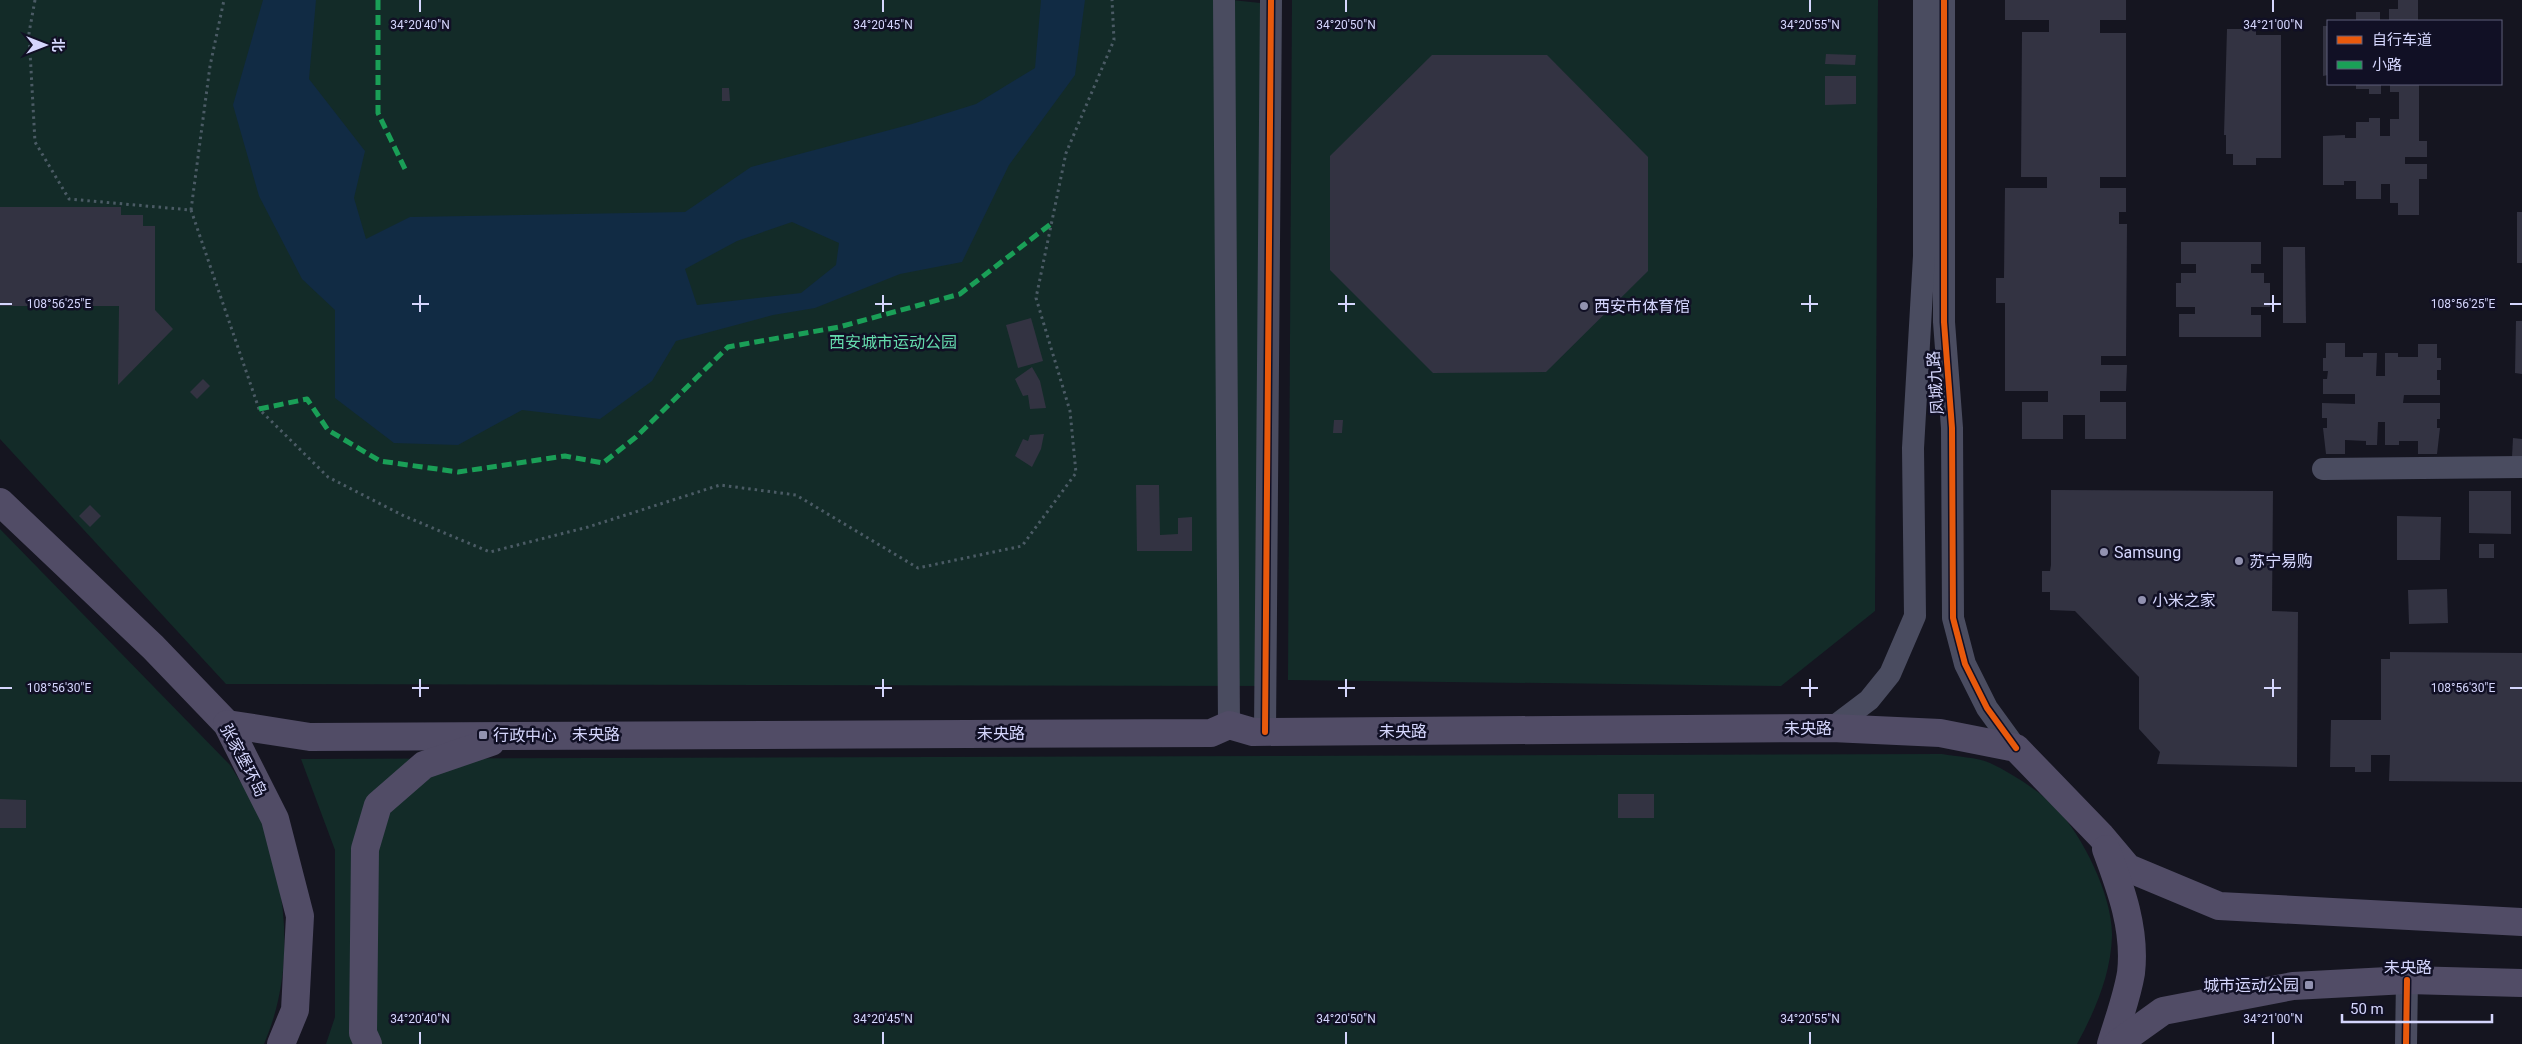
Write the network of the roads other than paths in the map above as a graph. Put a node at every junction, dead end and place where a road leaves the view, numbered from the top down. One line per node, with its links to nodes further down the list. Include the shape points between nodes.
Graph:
1 (1224, 0): 9 (street)
2 (1271, 0): 11 (street)
3 (1924, 0): 10 (street, 凤城九路, via 1924,256 1913,448 1915,616 1890,674 1869,700)
4 (1944, 0): 13 (street, 凤城九路, via 1944,322 1952,428 1953,618 1965,664 1987,708)
5 (2522, 467): 6 (street)
6 (2323, 468)
7 (0, 502): 8 (main road, 张家堡环岛, via 153,647)
8 (227, 724): 12 (main road, 未央路, via 310,737); 18 (main road, 张家堡环岛, via 275,819 300,916 295,1010)
9 (1229, 725): 11 (main road, 未央路); 12 (main road, 未央路, via 1211,733)
10 (1832, 728): 11 (main road, 未央路); 13 (main road, 未央路, via 1940,733)
11 (1265, 732)
12 (514, 735): 19 (main road, via 424,765 378,805 365,848 363,1033)
13 (2016, 748): 14 (main road)
14 (2101, 836): 15 (main road, via 2128,868 2219,906); 20 (main road, via 2122,893 2131,931 2131,973)
15 (2522, 922)
16 (2407, 980): 17 (main road, 未央路); 21 (main road, 未央路, via 2293,986 2163,1011); 22 (street)
17 (2522, 983)
18 (282, 1044)
19 (368, 1044)
20 (2111, 1044)
21 (2117, 1044)
22 (2406, 1044)

